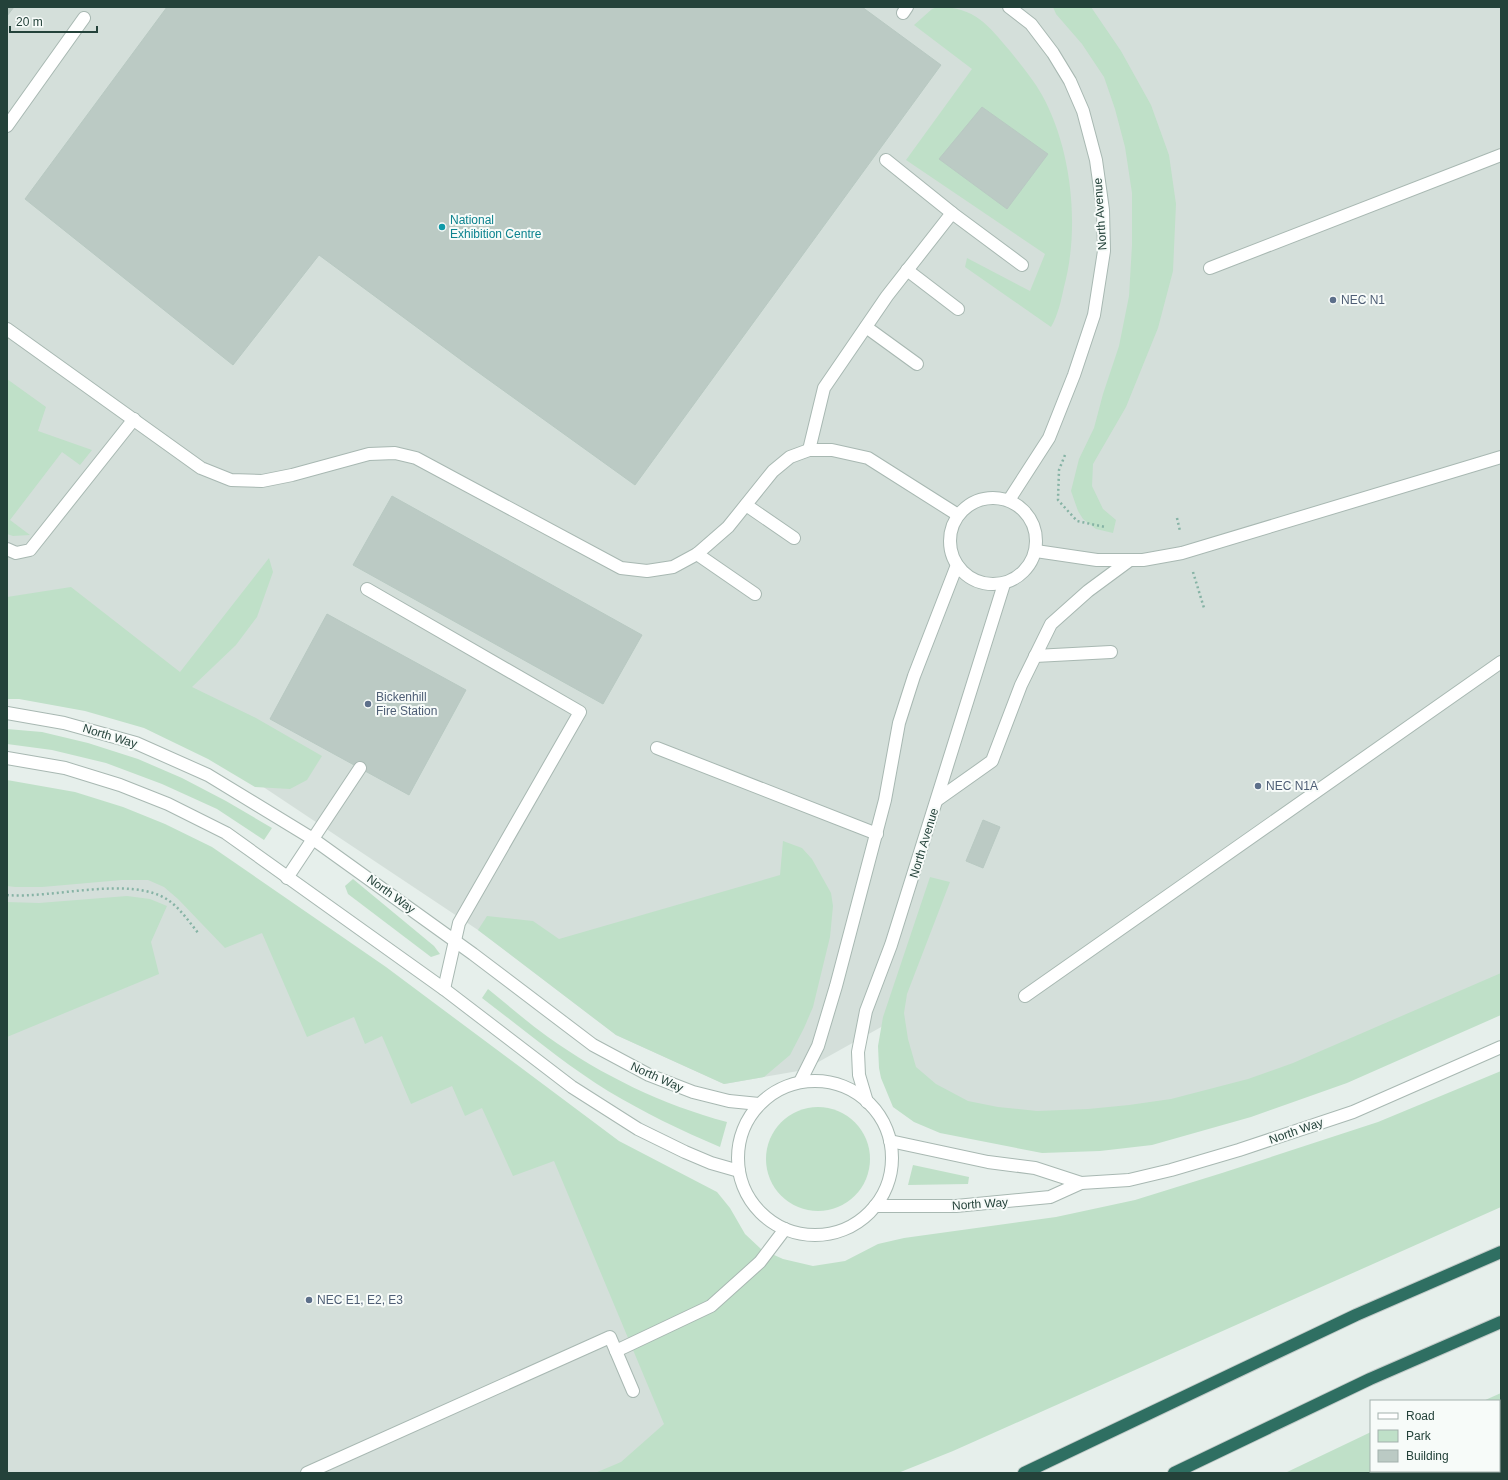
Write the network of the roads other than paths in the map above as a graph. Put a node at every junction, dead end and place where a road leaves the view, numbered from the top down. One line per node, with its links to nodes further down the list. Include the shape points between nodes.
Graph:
1 (1009, 7): 17 (street, North Avenue, via 1031,24 1053,53 1070,81 1083,111 1096,160 1103,210 1104,251 1094,315 1074,375 1049,438)
2 (84, 18): 3 (street)
3 (7, 126)
4 (1501, 155): 8 (street)
5 (886, 160): 6 (street)
6 (952, 213): 7 (street); 9 (street)
7 (1022, 265)
8 (1210, 268)
9 (907, 270): 10 (street); 11 (street)
10 (958, 308)
11 (866, 327): 13 (street); 15 (street, via 824,388)
12 (7, 329): 14 (street)
13 (917, 364)
14 (134, 419): 21 (street, via 30,550 16,553); 23 (street, via 201,468 231,480 262,481 369,454 395,453 416,458 621,568 647,571 673,567)
15 (809, 450): 18 (street, via 790,457 773,471); 19 (street, via 832,450 868,458)
16 (1501, 457): 24 (street, via 1182,553)
17 (1009, 500): 19 (street, via 992,497 977,500); 22 (street, via 1030,516 1036,530)
18 (746, 505): 20 (street); 23 (street, via 728,527)
19 (958, 514): 25 (street, via 950,539 951,551)
20 (794, 538)
21 (7, 549)
22 (1036, 551): 24 (street, via 1097,560); 26 (street, via 1023,574)
23 (697, 554): 28 (street)
24 (1130, 560): 30 (street, via 1088,591 1051,624)
25 (957, 565): 26 (street, via 976,581 989,585); 37 (street, via 914,676 899,723)
26 (1004, 584): 36 (street, North Avenue)
27 (366, 589): 40 (street, via 580,712 459,924)
28 (755, 594)
29 (1111, 652): 30 (street)
30 (1035, 656): 36 (street, via 992,761)
31 (1501, 662): 42 (street)
32 (7, 713): 38 (street, North Way, via 64,722 136,743 208,775)
33 (657, 748): 37 (street)
34 (7, 758): 39 (street, via 65,768 120,785 168,804 226,833)
35 (360, 768): 38 (street)
36 (937, 800): 45 (street, North Avenue, via 891,945 866,1011 858,1052 859,1075)
37 (877, 834): 44 (street, via 818,1046)
38 (313, 839): 39 (street); 40 (street, North Way)
39 (287, 878): 41 (street)
40 (455, 940): 41 (street); 46 (street, North Way, via 593,1045 649,1075 693,1092 729,1101)
41 (444, 989): 48 (street, via 572,1087 638,1129 710,1163)
42 (1025, 996)
43 (1501, 1047): 49 (street, North Way, via 1354,1112 1239,1150 1129,1180)
44 (800, 1082): 45 (street, via 824,1082 848,1088); 46 (street, via 778,1090)
45 (867, 1102): 47 (street, via 881,1120)
46 (759, 1104): 48 (street, via 741,1135)
47 (890, 1140): 49 (street, North Way, via 988,1162 1035,1168); 50 (street, via 890,1175)
48 (739, 1171): 51 (street, via 744,1189 754,1206 768,1219)
49 (1081, 1183): 50 (street, North Way, via 1050,1197 1015,1201 956,1206)
50 (875, 1206): 51 (street, via 861,1220 844,1230 824,1235 804,1234)
51 (785, 1229): 54 (street, via 760,1262 711,1306)
52 (1501, 1252): 57 (highway, via 1356,1315)
53 (1501, 1322): 58 (highway, via 1370,1379)
54 (616, 1352): 55 (street); 56 (street, via 610,1337)
55 (633, 1390)
56 (307, 1473)
57 (1024, 1473)
58 (1174, 1473)

